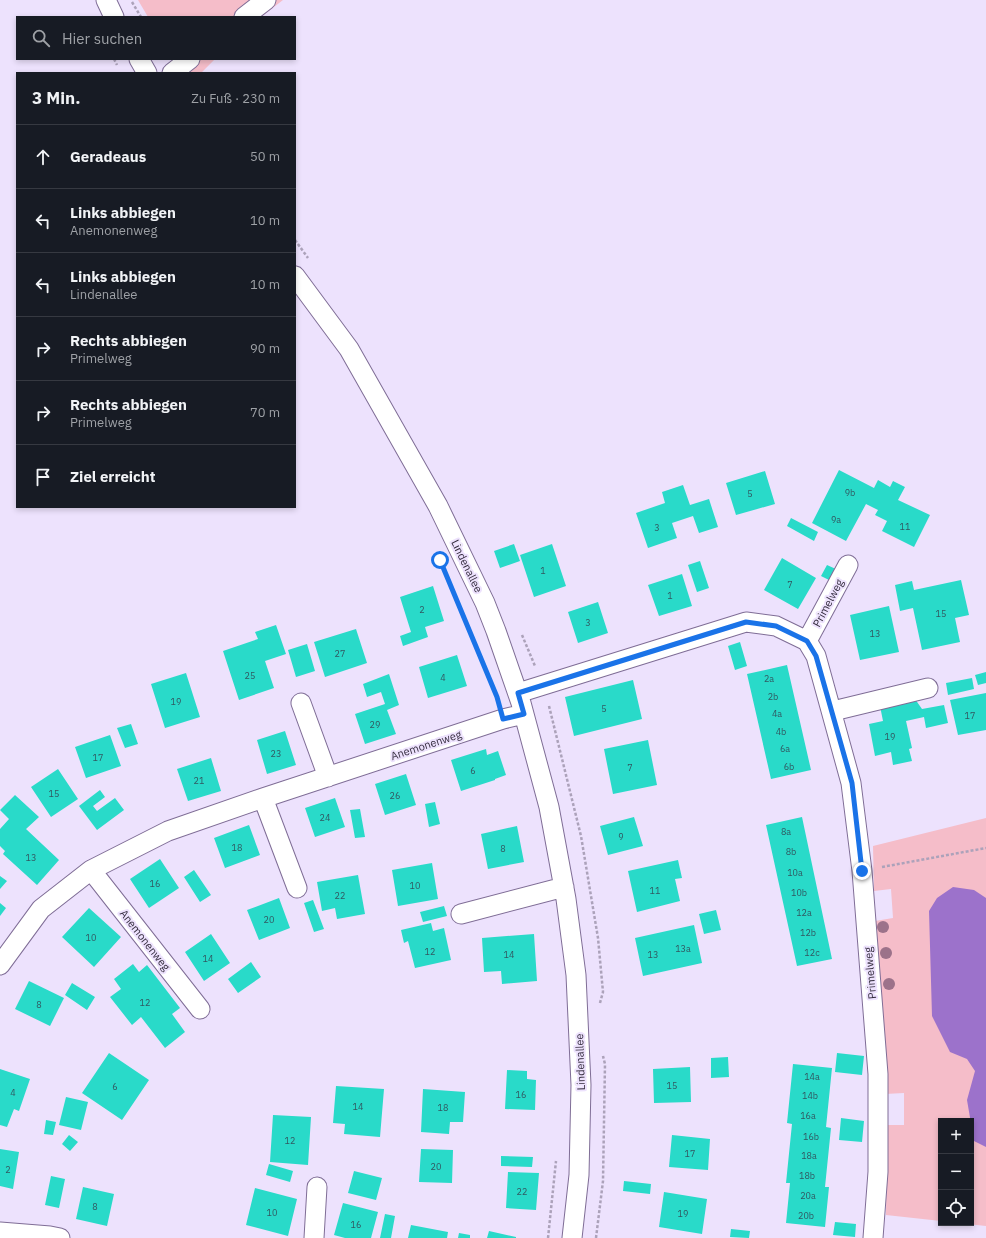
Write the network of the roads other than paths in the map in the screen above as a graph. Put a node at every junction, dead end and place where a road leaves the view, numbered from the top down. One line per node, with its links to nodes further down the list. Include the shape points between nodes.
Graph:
1 (106, 0): 3 (street)
2 (266, 0): 4 (street)
3 (114, 16)
4 (245, 16)
5 (139, 60): 7 (street)
6 (189, 60): 8 (street)
7 (146, 72)
8 (173, 72)
9 (296, 277): 13 (street, Lindenallee, via 349,349 438,506 488,610)
10 (848, 565): 11 (street, Primelweg)
11 (807, 641): 13 (street, via 776,626 746,622); 15 (street, Primelweg, via 816,656)
12 (928, 688): 15 (street)
13 (518, 693): 16 (street, Lindenallee)
14 (301, 703): 17 (street)
15 (832, 711): 30 (street, Primelweg, via 852,783 862,871 878,1074 878,1172)
16 (524, 714): 17 (street, Anemonenweg); 20 (street, Lindenallee, via 549,807)
17 (328, 777): 18 (street, Anemonenweg)
18 (264, 798): 19 (street, Anemonenweg, via 168,831); 21 (street)
19 (91, 870): 23 (street, Anemonenweg, via 41,909); 24 (street, Anemonenweg)
20 (564, 887): 22 (street); 29 (street, Lindenallee, via 576,975 581,1084 579,1175)
21 (297, 888)
22 (461, 914)
23 (0, 965)
24 (200, 1009)
25 (317, 1187): 28 (street)
26 (0, 1232): 27 (street)
27 (60, 1238)
28 (314, 1238)
29 (572, 1238)
30 (873, 1238)

